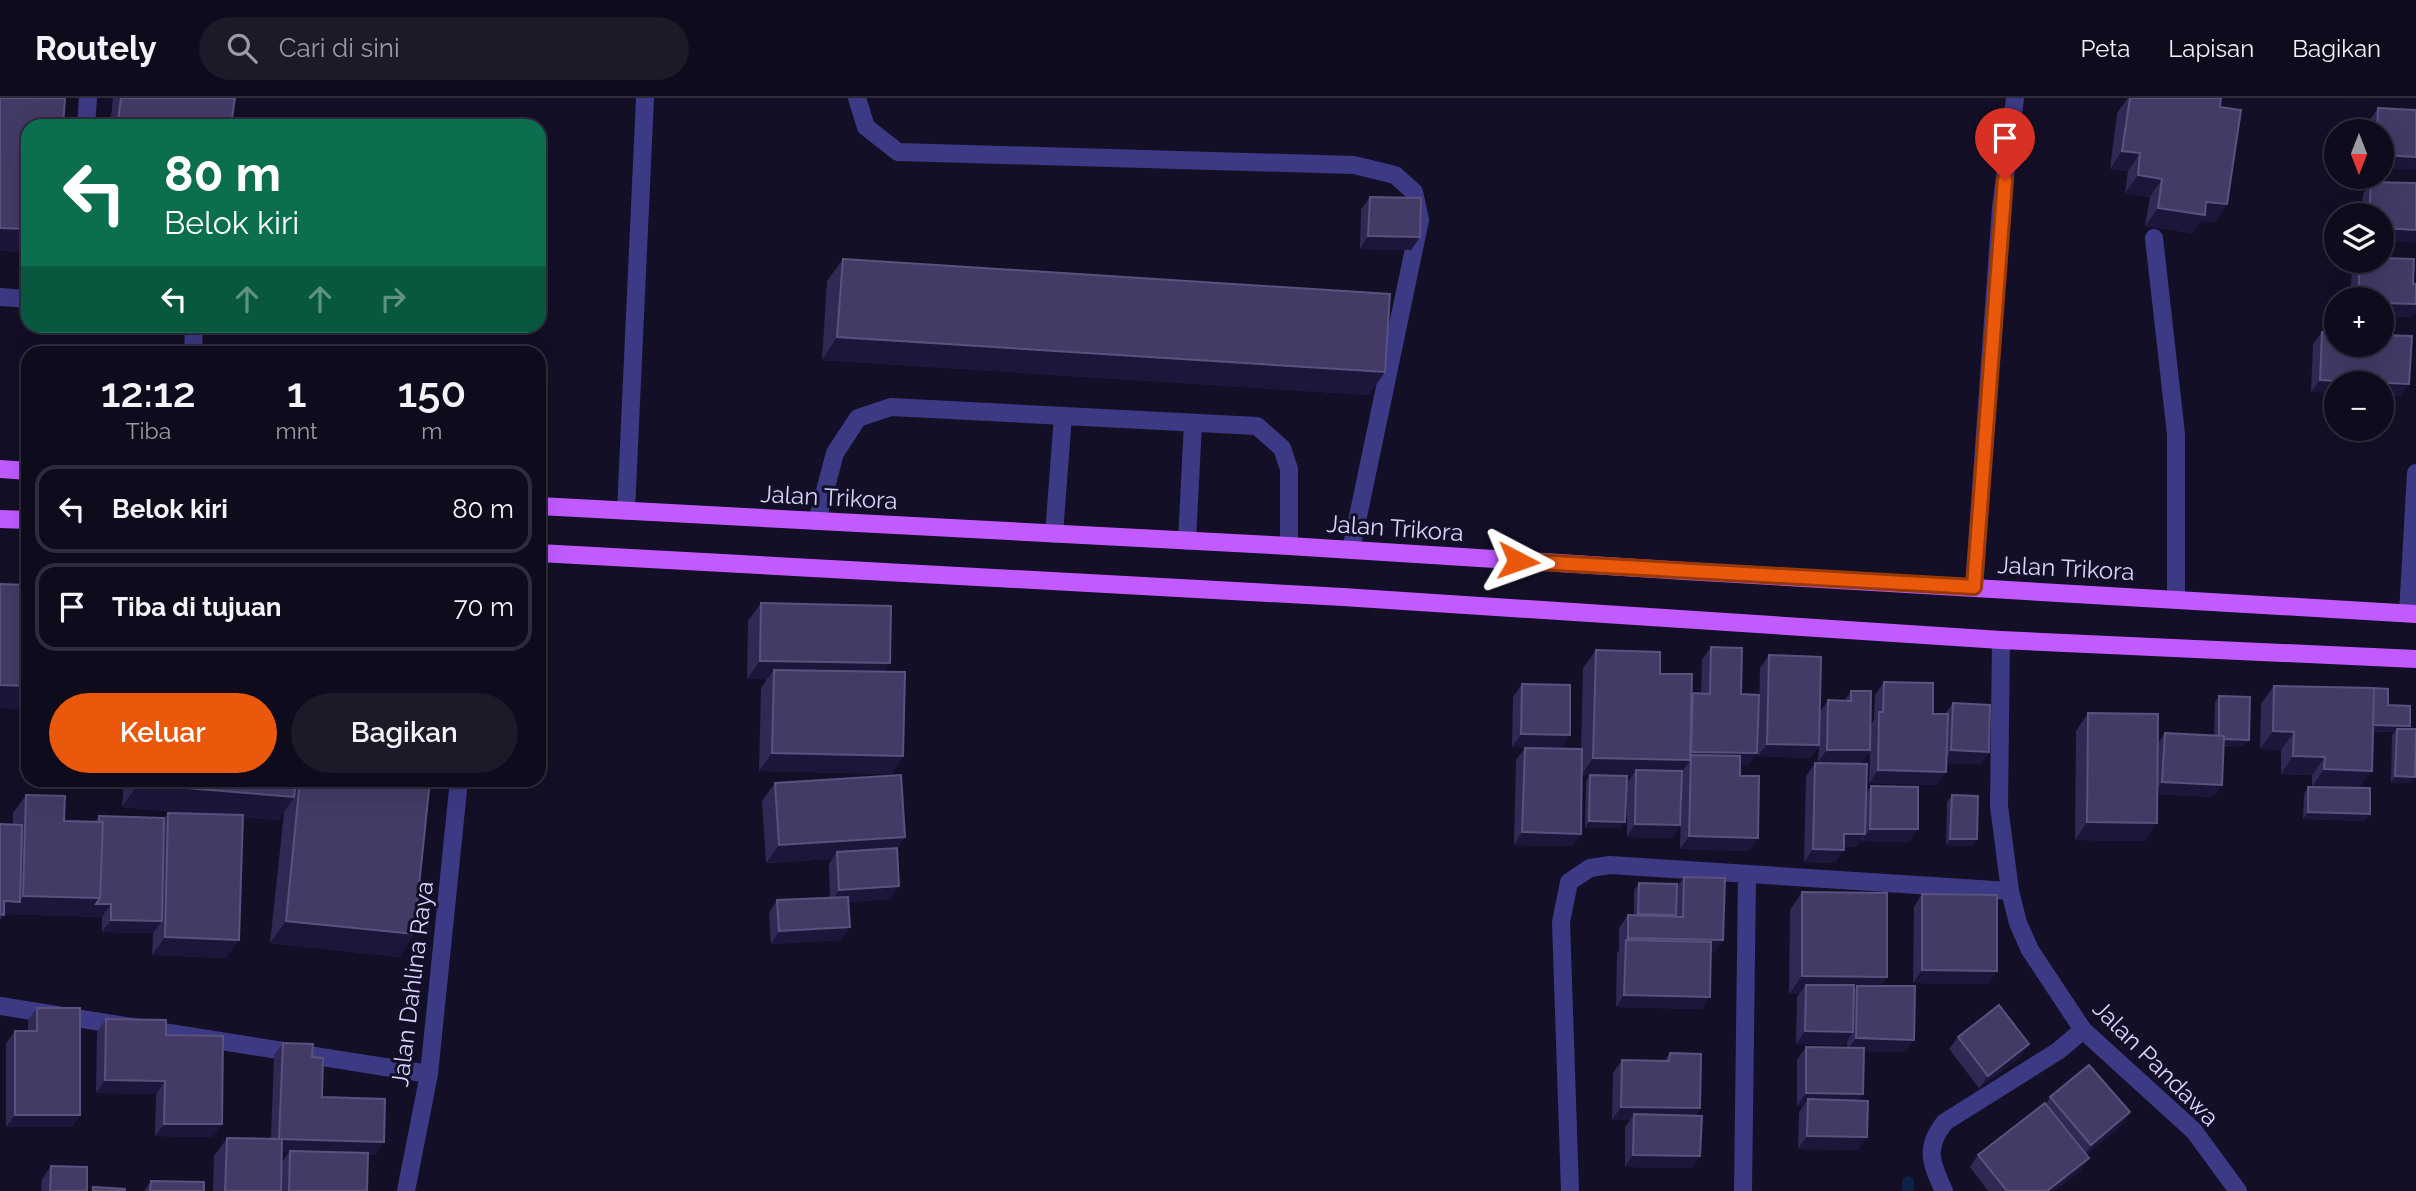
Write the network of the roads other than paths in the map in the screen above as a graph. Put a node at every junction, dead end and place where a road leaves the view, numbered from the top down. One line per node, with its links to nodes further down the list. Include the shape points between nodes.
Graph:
1 (88, 98): 5 (street)
2 (645, 98): 15 (street)
3 (858, 98): 22 (street, via 866,127 898,152 1354,164 1395,176 1414,192 1420,220)
4 (2015, 98): 24 (street, via 2001,208)
5 (86, 119)
6 (2154, 238): 25 (street, via 2176,434)
7 (0, 297): 8 (street)
8 (21, 298)
9 (1063, 415): 10 (street); 18 (street, via 891,407 858,418 835,453); 19 (street)
10 (1193, 423): 20 (street); 21 (street, via 1257,426 1282,448 1289,469)
11 (0, 469): 12 (main road)
12 (21, 470)
13 (2416, 473): 26 (street)
14 (546, 506): 15 (main road, Jalan Trikora)
15 (626, 510): 18 (main road, Jalan Trikora)
16 (0, 519): 17 (main road)
17 (21, 520)
18 (817, 521): 19 (main road, Jalan Trikora)
19 (1054, 534): 20 (main road, Jalan Trikora)
20 (1187, 541): 21 (main road, Jalan Trikora)
21 (1289, 546): 22 (main road, Jalan Trikora)
22 (1351, 550): 24 (main road, Jalan Trikora)
23 (546, 552): 27 (main road)
24 (1974, 587): 25 (main road, Jalan Trikora)
25 (2176, 600): 26 (main road, Jalan Trikora)
26 (2412, 613)
27 (2001, 639): 28 (main road); 31 (street, Jalan Pandawa, via 1999,806)
28 (2416, 659)
29 (459, 787): 34 (street, Jalan Dahlina Raya)
30 (1746, 876): 31 (street); 36 (street, via 1610,866 1590,868 1569,881 1561,922); 37 (street)
31 (2010, 891): 33 (street, Jalan Pandawa, via 2030,950)
32 (0, 1006): 34 (street)
33 (2083, 1030): 38 (street, via 2058,1051 1945,1122 1933,1137 1932,1163); 39 (street, Jalan Pandawa, via 2194,1131)
34 (429, 1074): 35 (street, Jalan Dahlina Raya)
35 (406, 1191)
36 (1570, 1191)
37 (1743, 1191)
38 (1944, 1191)
39 (2238, 1191)

